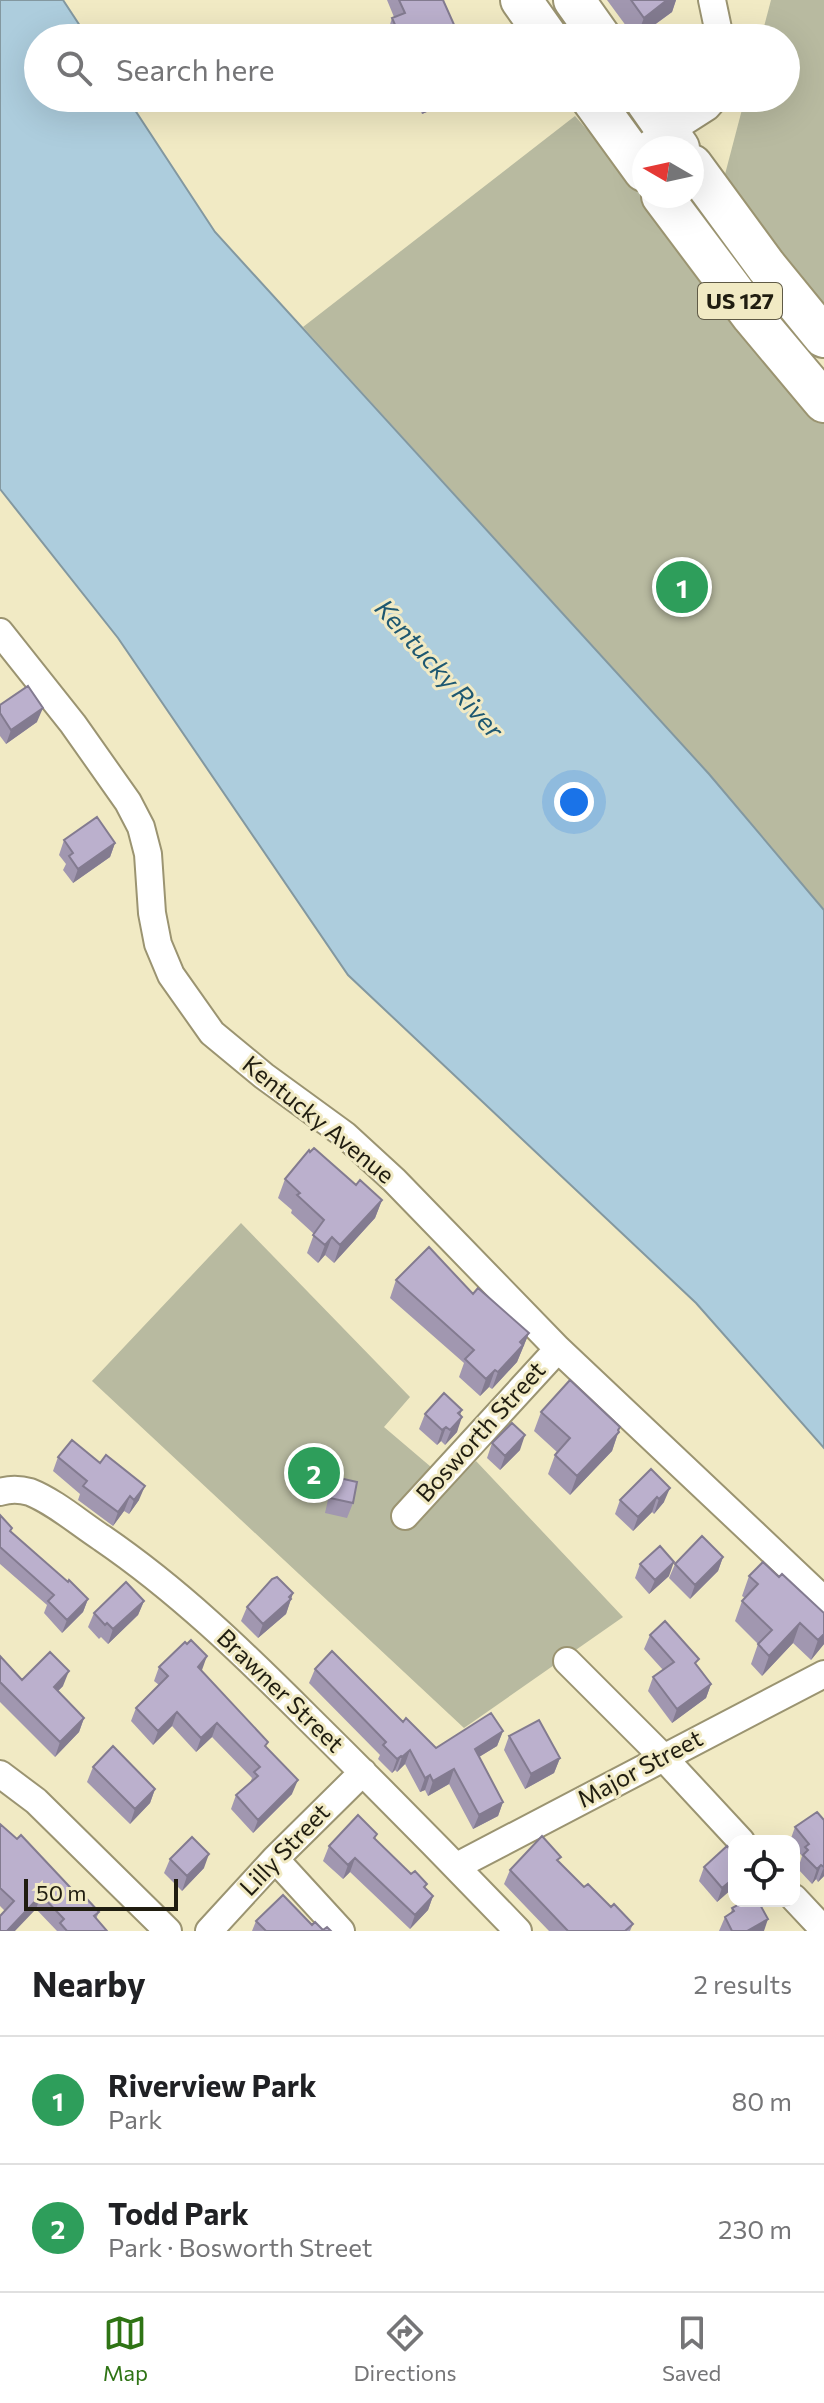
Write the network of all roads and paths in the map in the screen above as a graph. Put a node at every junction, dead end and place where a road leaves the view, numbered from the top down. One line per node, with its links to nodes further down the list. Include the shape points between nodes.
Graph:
1 (521, 0): 4 (highway)
2 (574, 0): 5 (highway)
3 (712, 0): 6 (street)
4 (538, 24)
5 (591, 24)
6 (717, 24)
7 (601, 112): 12 (highway)
8 (654, 112): 10 (highway)
9 (702, 112): 11 (street)
10 (671, 136)
11 (679, 136)
12 (632, 155)
13 (704, 181): 15 (highway, US 127)
14 (671, 208): 16 (highway, US 127)
15 (824, 337)
16 (824, 402)
17 (0, 632): 18 (street, Kentucky Avenue, via 128,802 148,854 158,944 171,975 212,1033 345,1135)
18 (558, 1349): 20 (street, Bosworth Street); 21 (street, Kentucky Avenue)
19 (6, 1491): 25 (street, Brawner Street, via 30,1493 143,1566 223,1634)
20 (405, 1516)
21 (824, 1600)
22 (567, 1661): 24 (street)
23 (824, 1674): 24 (street, Major Street)
24 (663, 1757): 27 (street); 29 (street, Major Street)
25 (363, 1772): 28 (street, Lilly Street); 29 (street, Brawner Street)
26 (0, 1774): 32 (street, via 36,1801)
27 (735, 1835)
28 (275, 1859): 33 (street, Lilly Street); 34 (street)
29 (457, 1866): 35 (street, Brawner Street)
30 (800, 1904): 31 (street)
31 (824, 1930)
32 (168, 1931)
33 (209, 1931)
34 (341, 1931)
35 (518, 1931)

